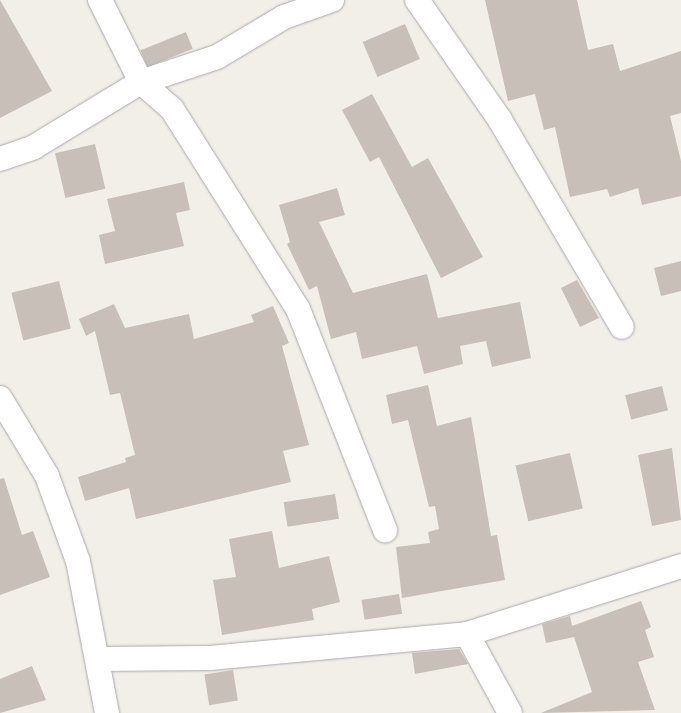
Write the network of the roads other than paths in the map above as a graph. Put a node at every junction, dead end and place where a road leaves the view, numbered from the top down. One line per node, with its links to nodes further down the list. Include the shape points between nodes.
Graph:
1 (100, 0): 4 (street)
2 (332, 0): 4 (street, via 284,18 217,57)
3 (417, 0): 6 (street, via 500,120)
4 (141, 82): 5 (street, via 34,147); 8 (street, via 172,109 298,309)
5 (0, 159)
6 (622, 327)
7 (0, 398): 11 (street, via 47,476 78,562)
8 (385, 530)
9 (681, 566): 10 (street)
10 (467, 634): 11 (street, via 220,658); 13 (street)
11 (98, 659): 12 (street)
12 (107, 713)
13 (510, 713)

